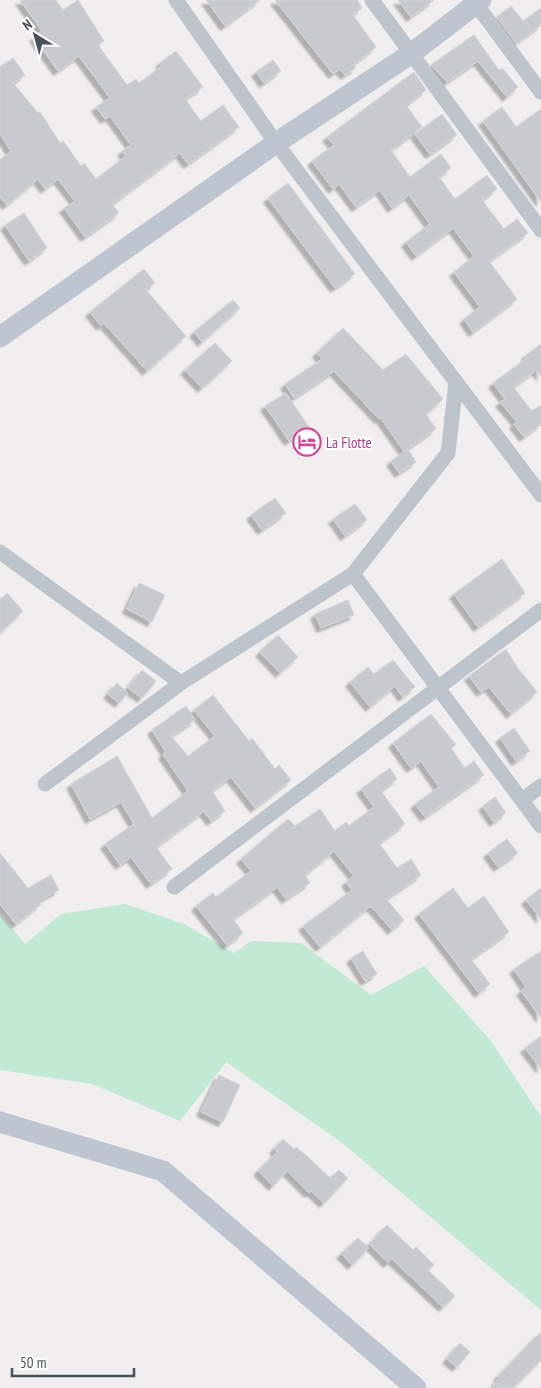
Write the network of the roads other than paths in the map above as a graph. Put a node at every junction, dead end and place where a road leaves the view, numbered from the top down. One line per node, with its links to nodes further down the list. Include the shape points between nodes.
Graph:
1 (176, 0): 6 (street)
2 (372, 0): 4 (street)
3 (477, 1): 4 (main road); 5 (street)
4 (412, 53): 6 (main road); 7 (street)
5 (541, 92)
6 (276, 143): 8 (main road); 9 (street)
7 (541, 230)
8 (0, 337)
9 (456, 382): 10 (street); 12 (street, via 448,453)
10 (541, 495)
11 (0, 552): 14 (street)
12 (352, 574): 14 (street); 15 (street)
13 (541, 610): 15 (street)
14 (181, 683): 16 (street)
15 (438, 688): 18 (street); 20 (street)
16 (45, 784)
17 (541, 786): 18 (street)
18 (522, 800): 19 (street)
19 (541, 826)
20 (174, 887)
21 (0, 1122): 22 (main road, via 163,1171)
22 (416, 1388)

